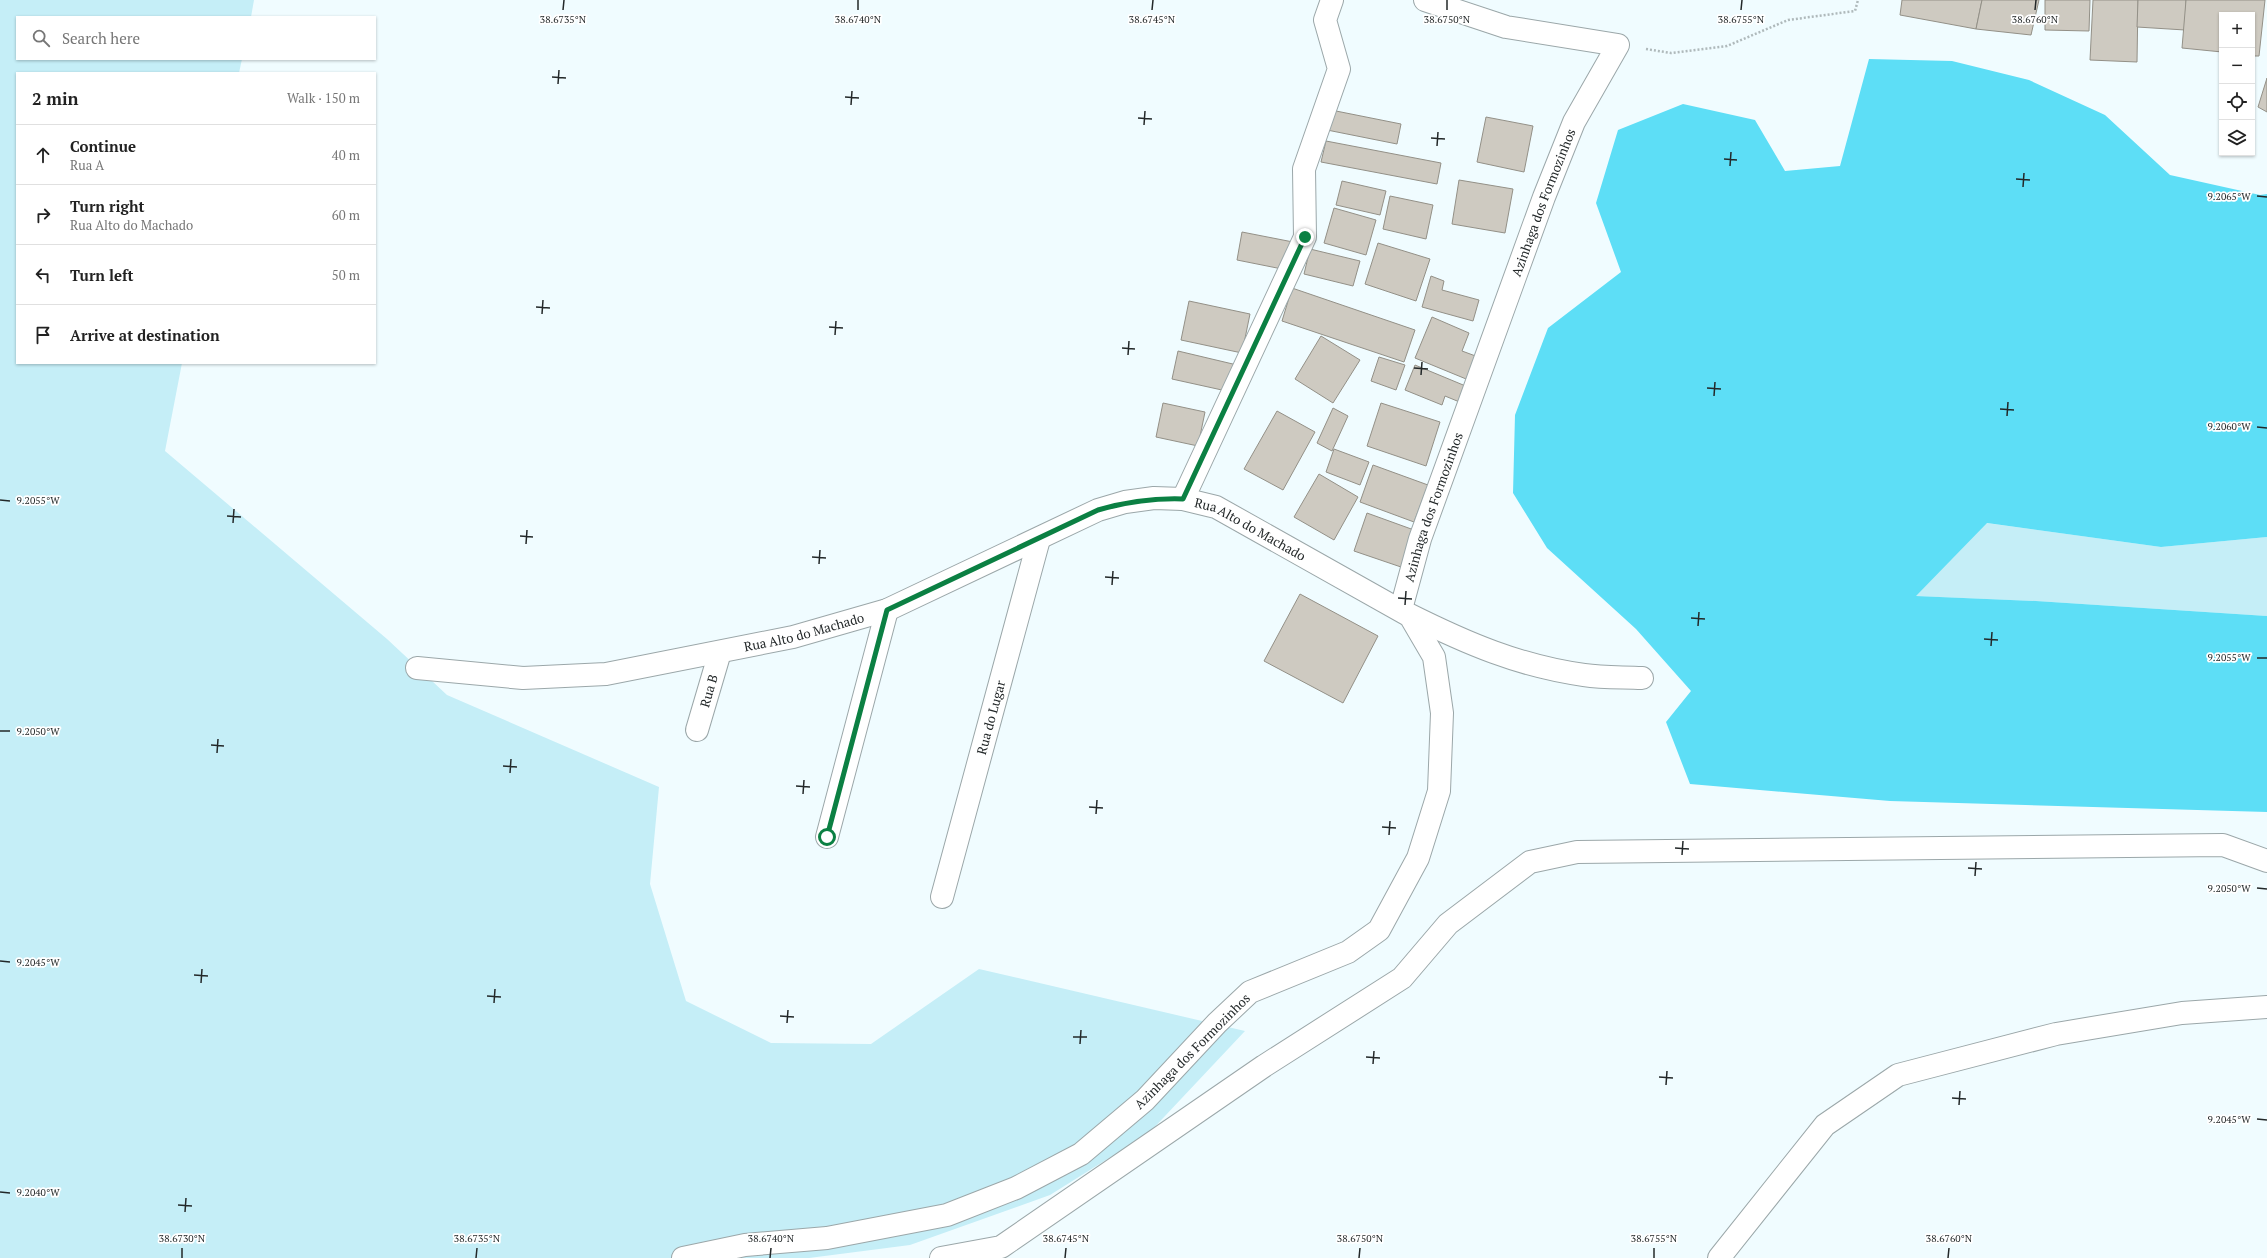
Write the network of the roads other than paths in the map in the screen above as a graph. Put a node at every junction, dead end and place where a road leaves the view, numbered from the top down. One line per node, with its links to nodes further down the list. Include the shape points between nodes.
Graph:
1 (1332, 0): 3 (street, via 1325,20 1339,69 1304,169 1305,237)
2 (1424, 0): 6 (street, Azinhaga dos Formozinhos, via 1506,27 1618,45 1574,122 1544,197 1420,539)
3 (1183, 499): 4 (street, Rua Alto do Machado, via 1154,498 1125,502 1105,508); 6 (street, Rua Alto do Machado, via 1216,507)
4 (1039, 539): 5 (street, Rua Alto do Machado); 13 (street, Rua do Lugar)
5 (887, 610): 7 (street, Rua Alto do Machado, via 793,637); 11 (street)
6 (1403, 611): 9 (street, Rua Alto do Machado, via 1461,641 1519,662 1584,675); 15 (street, Azinhaga dos Formozinhos, via 1410,616 1434,657 1442,713 1439,791 1418,858 1379,930 1348,952 1250,992 1217,1022 1145,1100 1081,1154 1016,1188 947,1215 827,1238 746,1245)
7 (720, 652): 8 (street, Rua Alto do Machado, via 606,674 522,678); 10 (street, Rua B)
8 (417, 668)
9 (1642, 678)
10 (697, 730)
11 (827, 837)
12 (2267, 861): 16 (street, via 2223,845 1577,852 1530,862 1448,924 1402,978 1264,1066 1001,1248)
13 (942, 897)
14 (2267, 1007): 17 (street, via 2182,1013 2056,1034 1898,1075 1826,1125)
15 (683, 1258)
16 (941, 1258)
17 (1718, 1258)

